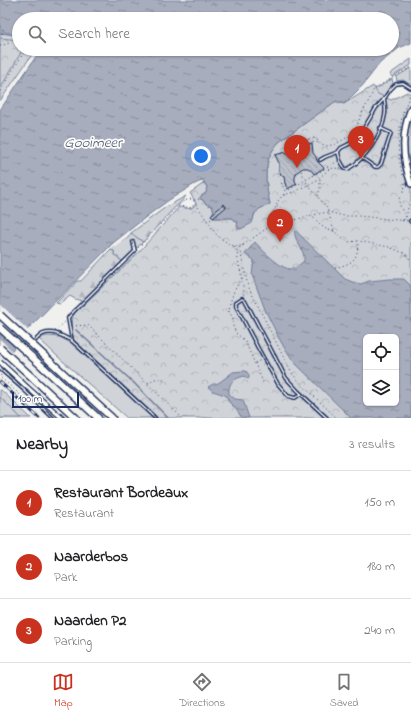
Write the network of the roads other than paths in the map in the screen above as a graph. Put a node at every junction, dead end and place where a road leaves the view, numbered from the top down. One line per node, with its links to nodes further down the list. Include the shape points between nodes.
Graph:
1 (411, 88): 2 (lane, via 403,83 396,84)
2 (384, 99): 4 (lane, via 386,114); 5 (lane, via 361,134)
3 (411, 108): 8 (main road, via 405,127 404,144 405,164)
4 (380, 128): 6 (lane); 6 (lane, via 391,133 381,164 375,167)
5 (338, 152): 6 (lane, via 346,169); 7 (lane)
6 (362, 158)
7 (320, 160)
8 (411, 184)
9 (133, 242): 12 (lane, via 135,252 68,318)
10 (0, 315): 22 (highway, bridge)
11 (0, 328): 21 (highway, bridge)
12 (72, 341): 14 (lane, via 54,333 42,335); 23 (lane)
13 (0, 348): 20 (highway, bridge)
14 (24, 351)
15 (0, 362): 19 (street, bridge)
16 (0, 369): 18 (lane, bridge)
17 (301, 394): 17 (lane, via 295,398 288,396 278,384 236,306 236,302 242,298 246,300 286,378); 24 (lane)
18 (53, 418)
19 (62, 418)
20 (76, 418)
21 (98, 418)
22 (112, 418)
23 (155, 418)
24 (327, 418)

